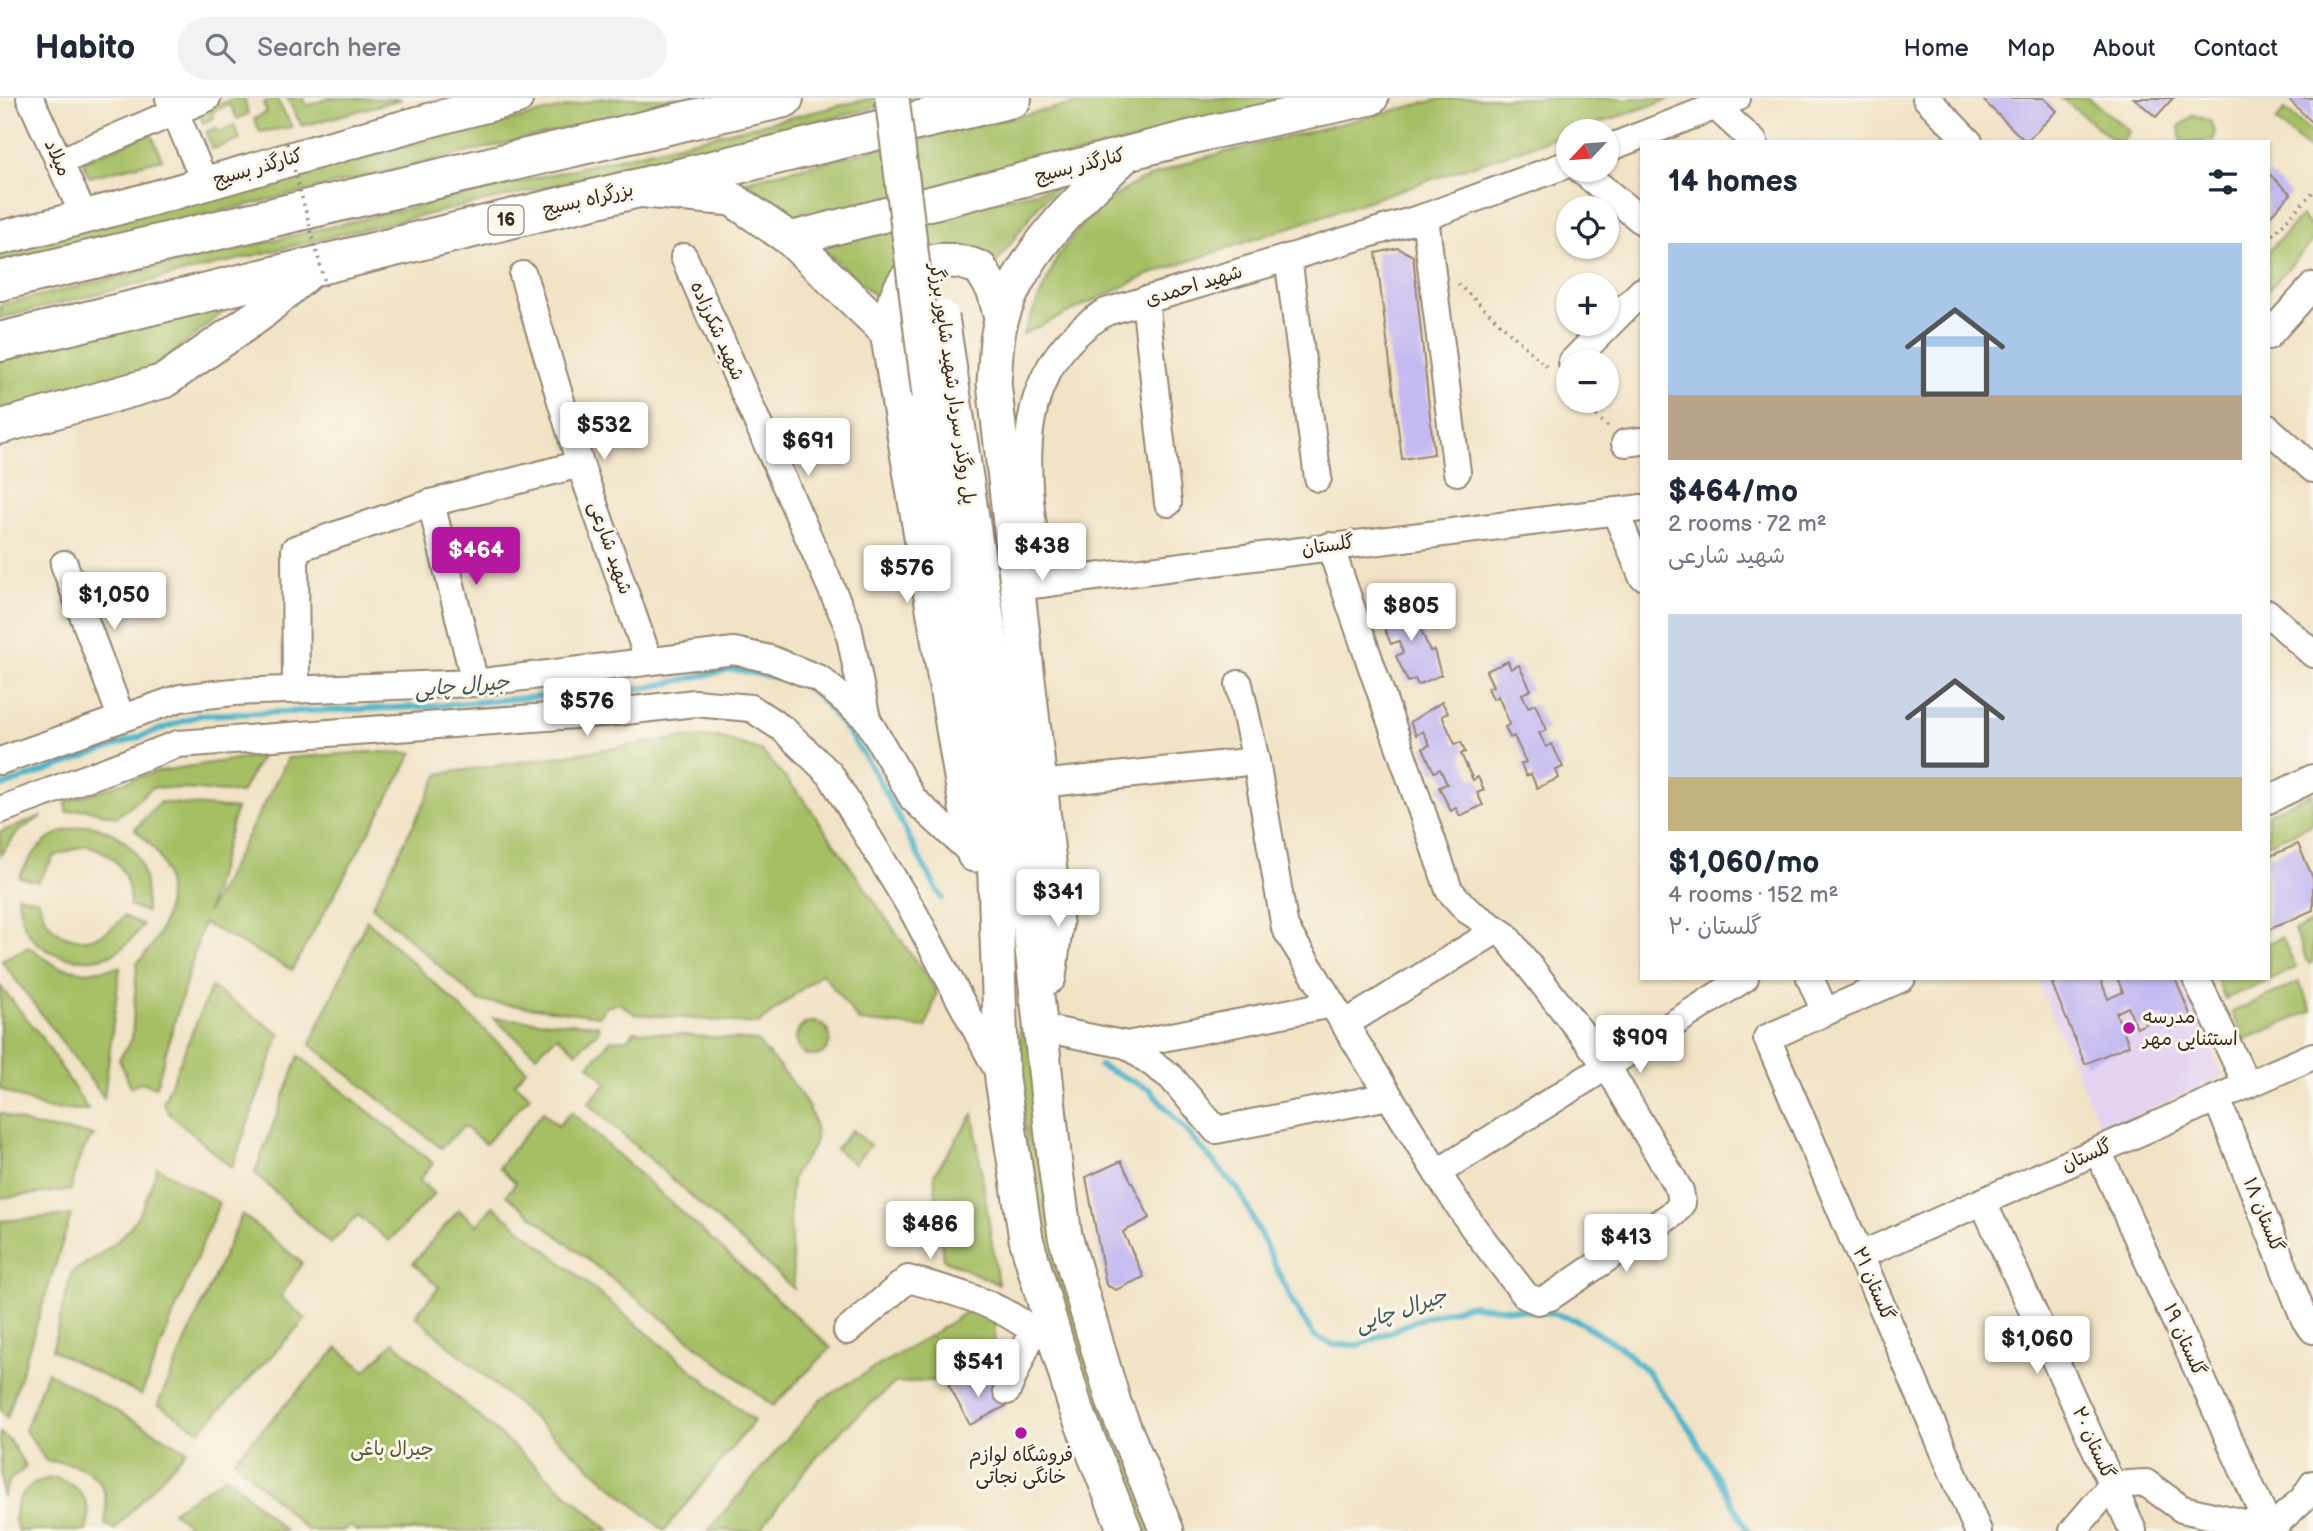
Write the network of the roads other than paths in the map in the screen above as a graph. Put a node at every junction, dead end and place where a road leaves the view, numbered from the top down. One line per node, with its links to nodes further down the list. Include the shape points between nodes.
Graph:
1 (30, 98): 16 (street, میلاد)
2 (207, 98): 11 (street)
3 (516, 98): 19 (main road, کنارگذر بسیج)
4 (784, 98): 30 (highway)
5 (892, 98): 39 (main road, پل روگذر سردار شهید شاپور برزگر, bridge)
6 (914, 98): 39 (main road, پل روگذر سردار شهید شاپور برزگر, bridge)
7 (1012, 98): 20 (highway, بزرگراه بسیج / 16)
8 (1371, 98): 15 (main road, کنارگذر بسیج)
9 (1926, 98): 13 (street)
10 (1726, 102): 12 (street); 14 (street)
11 (172, 105): 16 (street); 19 (street)
12 (1753, 140)
13 (1967, 140)
14 (1619, 144)
15 (1126, 155): 25 (main road, کنارگذر بسیج); 34 (main road, via 1052,230 1027,265)
16 (59, 162): 22 (street, میلاد)
17 (1556, 168): 21 (street, شهید احمدی)
18 (1595, 182): 23 (street)
19 (205, 183): 22 (main road, کنارگذر بسیج)
20 (634, 190): 25 (main road, via 732,200); 28 (highway, بزرگراه بسیج / 16)
21 (1425, 217): 27 (street, شهید احمدی); 44 (street)
22 (85, 218): 24 (main road, کنارگذر بسیج)
23 (1640, 219)
24 (0, 238)
25 (790, 239): 35 (main road)
26 (684, 257): 61 (street, شهید شکرزاده, via 848,626)
27 (1287, 258): 33 (street, شهید احمدی); 45 (street)
28 (322, 275): 37 (highway, بزرگراه بسیج / 16); 40 (main road, via 164,381)
29 (523, 275): 42 (street, شهید شارعی)
30 (0, 281)
31 (2313, 286): 36 (street)
32 (1640, 293): 38 (street)
33 (1145, 300): 47 (street); 53 (street, شهید احمدی, via 1107,312 1080,328 1042,378 1026,474)
34 (1001, 318): 35 (main road, via 994,291 980,268 944,259 926,263 899,286); 53 (main road, via 993,383)
35 (887, 332): 69 (main road)
36 (2270, 333)
37 (0, 342)
38 (1585, 350)
39 (941, 393): 68 (main road, پل روگذر سردار شهید شاپور برزگر)
40 (0, 427)
41 (2270, 430): 43 (street)
42 (580, 464): 46 (street); 56 (street, شهید شارعی)
43 (2313, 469)
44 (1457, 472)
45 (1318, 478)
46 (432, 503): 57 (street); 59 (street, via 295,549)
47 (1168, 503)
48 (1640, 508): 49 (street, گلستان)
49 (1615, 511): 50 (street, گلستان); 52 (street)
50 (1330, 546): 53 (street, گلستان); 70 (street, via 1449,890 1467,911)
51 (64, 564): 60 (street)
52 (1640, 571)
53 (1028, 586): 65 (main road)
54 (2270, 615): 55 (street)
55 (2313, 654)
56 (649, 661): 57 (street); 61 (street, via 734,651 770,659 820,679)
57 (475, 683): 59 (street)
58 (1239, 684): 63 (street)
59 (296, 689): 60 (street, via 180,698)
60 (121, 717): 62 (street)
61 (867, 719): 69 (street, via 913,799)
62 (0, 761)
63 (1256, 761): 65 (street); 77 (street, via 1284,928)
64 (2313, 778): 66 (street)
65 (1040, 784): 78 (main road, via 1056,923)
66 (2270, 799)
67 (0, 810): 82 (street, via 178,744 695,703 751,708 783,729 830,774 914,913)
68 (1006, 829): 75 (main road); 78 (main road)
69 (974, 855): 75 (main road)
70 (1497, 930): 77 (street); 81 (street)
71 (1742, 980): 81 (street)
72 (1811, 980): 76 (street)
73 (1898, 980): 76 (street)
74 (2197, 980): 83 (street)
75 (998, 984): 82 (main road)
76 (1825, 1013): 89 (street, گلستان ۲۱, via 1767,1038)
77 (1339, 1014): 79 (street); 84 (street)
78 (1042, 1028): 79 (street); 98 (main road, via 1065,1236 1114,1403)
79 (1127, 1045): 84 (street, via 1171,1077 1216,1130)
80 (2313, 1056): 83 (street, گلستان)
81 (1607, 1066): 87 (street); 87 (street, via 1681,1191 1682,1203 1674,1213 1550,1297 1538,1301 1526,1296)
82 (1002, 1079): 90 (main road)
83 (2247, 1086): 85 (street, گلستان)
84 (1390, 1096): 87 (street)
85 (2217, 1099): 86 (street, گلستان); 91 (street, گلستان ۱۸, via 2305,1320)
86 (2098, 1151): 88 (street, گلستان); 96 (street, گلستان ۱۹)
87 (1437, 1173)
88 (1983, 1202): 89 (street, گلستان); 95 (street, گلستان ۲۰)
89 (1861, 1255): 99 (street, گلستان ۲۱)
90 (1041, 1327): 92 (street, via 967,1295 908,1279); 93 (street); 97 (main road)
91 (2313, 1330)
92 (847, 1331)
93 (1007, 1391)
94 (2313, 1484): 96 (street)
95 (2112, 1485): 96 (street, via 2146,1483 2182,1509); 100 (street); 101 (street, گلستان ۲۰)
96 (2269, 1530)
97 (1125, 1531)
98 (1167, 1531)
99 (1978, 1531)
100 (2073, 1531)
101 (2133, 1531)

